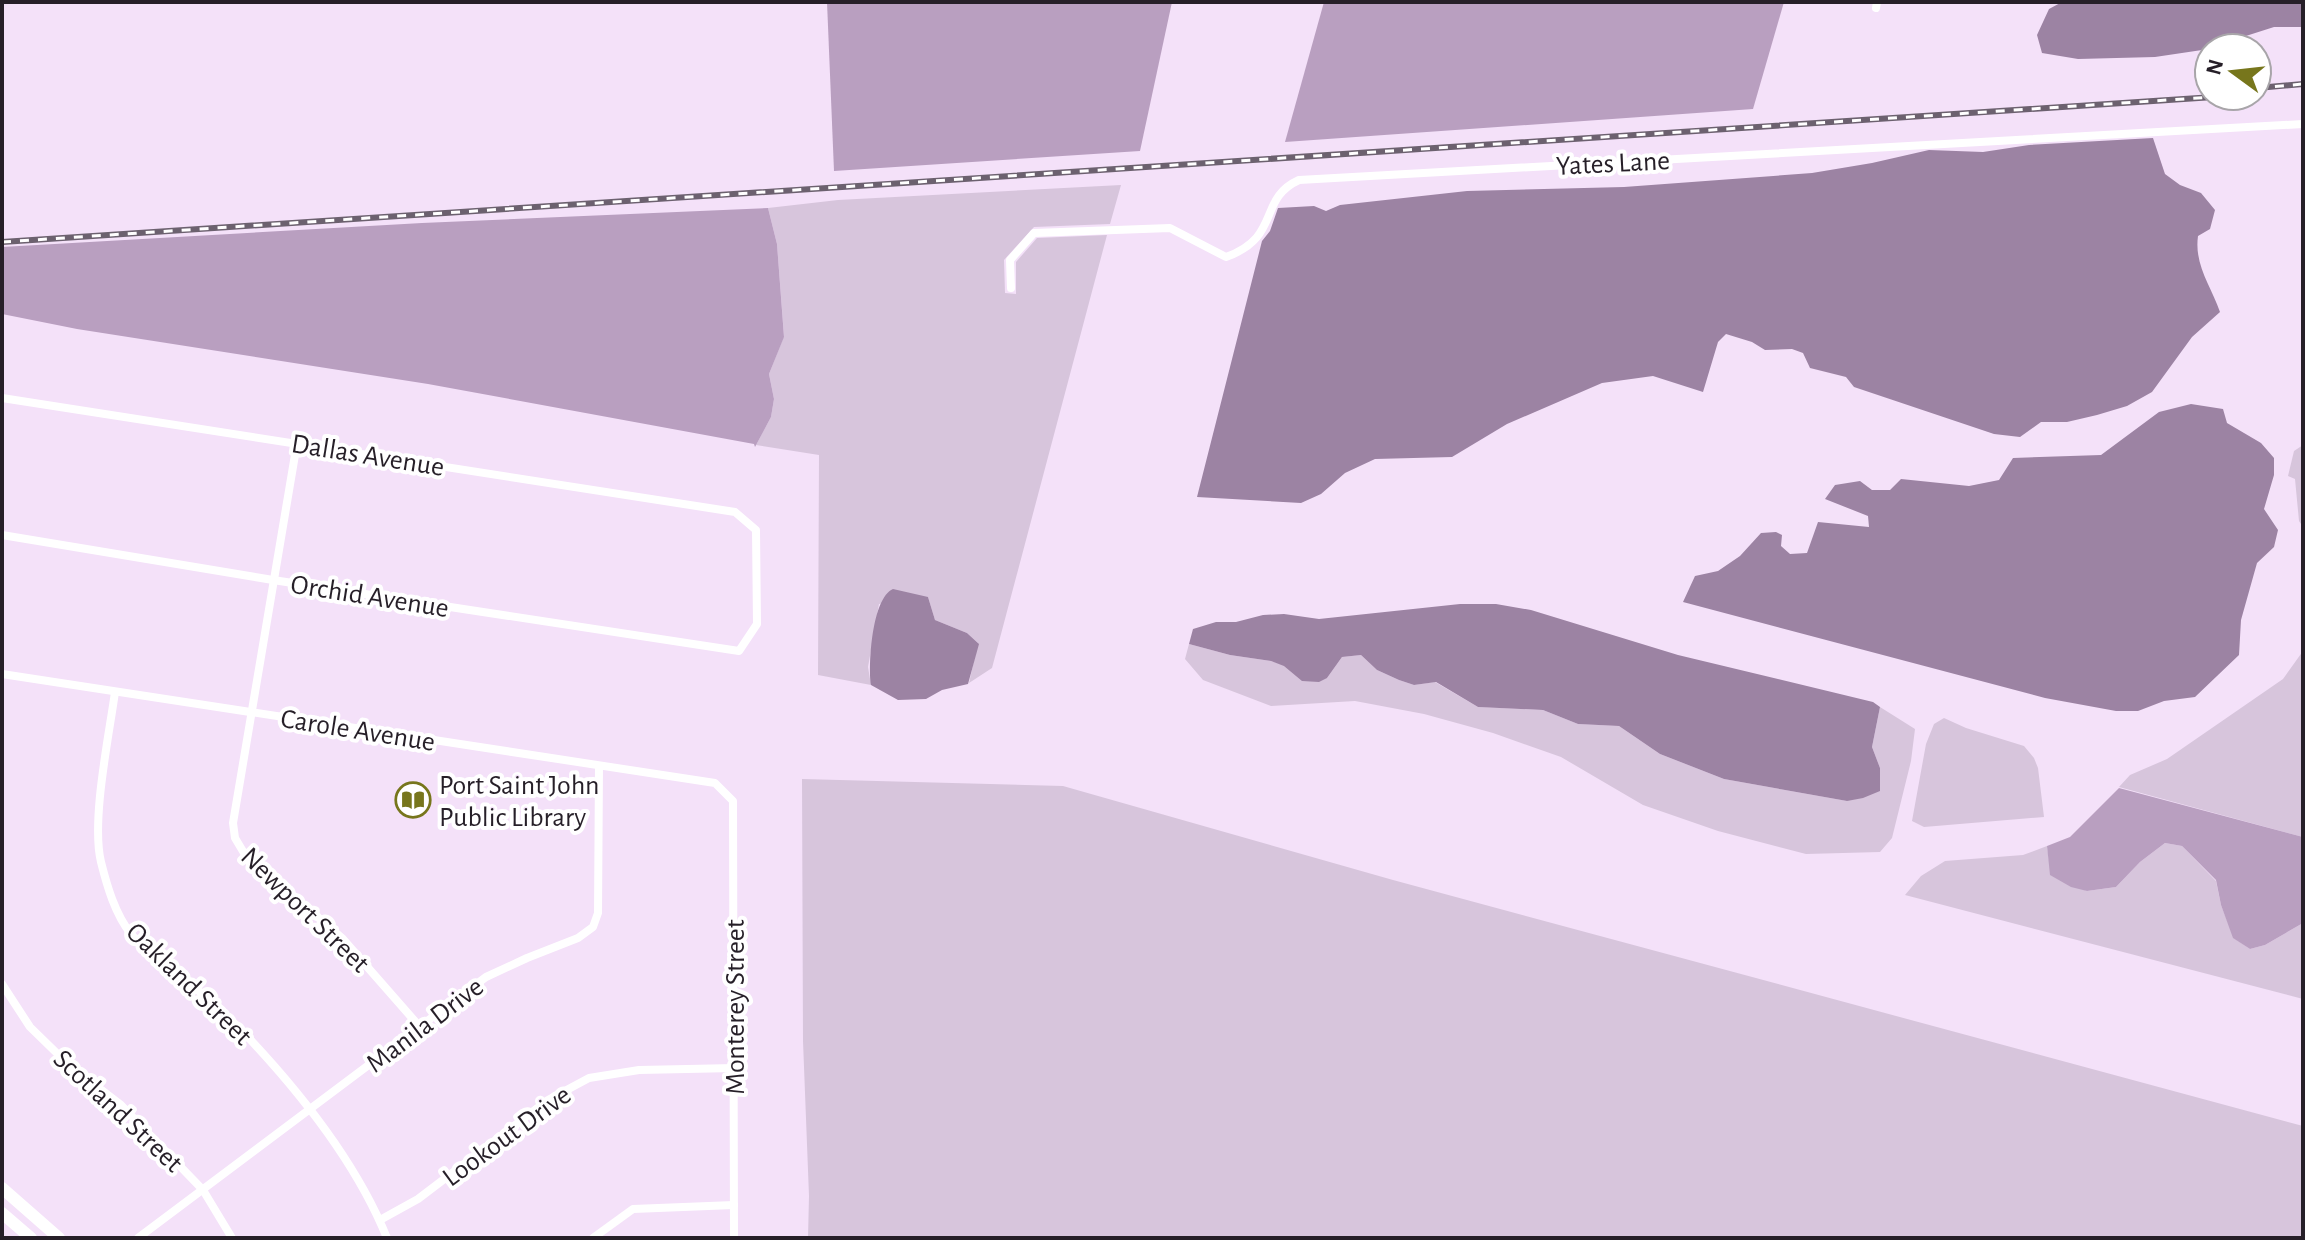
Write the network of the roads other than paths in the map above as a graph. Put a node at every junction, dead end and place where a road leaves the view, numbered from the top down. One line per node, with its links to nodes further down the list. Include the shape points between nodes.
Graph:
1 (2303, 124): 2 (street, Yates Lane, via 1299,180 1277,196 1254,243 1226,257 1170,228 1034,233 1010,260)
2 (1011, 288)
3 (2, 398): 4 (street, Dallas Avenue)
4 (297, 443): 6 (street, Newport Street); 7 (street, Dallas Avenue, via 735,512 756,530 757,624)
5 (2, 535): 6 (street, Orchid Avenue)
6 (273, 580): 7 (street, Orchid Avenue); 10 (street, Newport Street)
7 (739, 651)
8 (2, 674): 9 (street, Carole Avenue)
9 (115, 692): 10 (street, Carole Avenue); 16 (street, Oakland Street, via 98,823 100,858 113,902 132,936 245,1034)
10 (250, 712): 11 (street, Carole Avenue); 14 (street, Newport Street, via 235,838 244,853 342,938)
11 (599, 766): 12 (street, Carole Avenue); 14 (street, Manila Drive, via 598,913 593,927 486,977)
12 (715, 783): 15 (street, Monterey Street, via 733,801)
13 (2, 984): 18 (street, Scotland Street, via 30,1027 121,1105)
14 (420, 1027): 16 (street, Manila Drive)
15 (735, 1068): 19 (street, Monterey Street); 21 (street, Lookout Drive, via 639,1070 589,1078 548,1100 418,1199)
16 (308, 1110): 18 (street, Manila Drive); 21 (street, Oakland Street, via 333,1140)
17 (2, 1188): 23 (main road)
18 (203, 1190): 24 (street, Manila Drive); 25 (street, Scotland Street)
19 (734, 1205): 27 (street, via 633,1209); 28 (street, Monterey Street)
20 (2, 1213): 22 (main road)
21 (380, 1220): 26 (street, Oakland Street)
22 (31, 1238)
23 (59, 1238)
24 (138, 1238)
25 (232, 1238)
26 (387, 1238)
27 (593, 1238)
28 (734, 1238)

